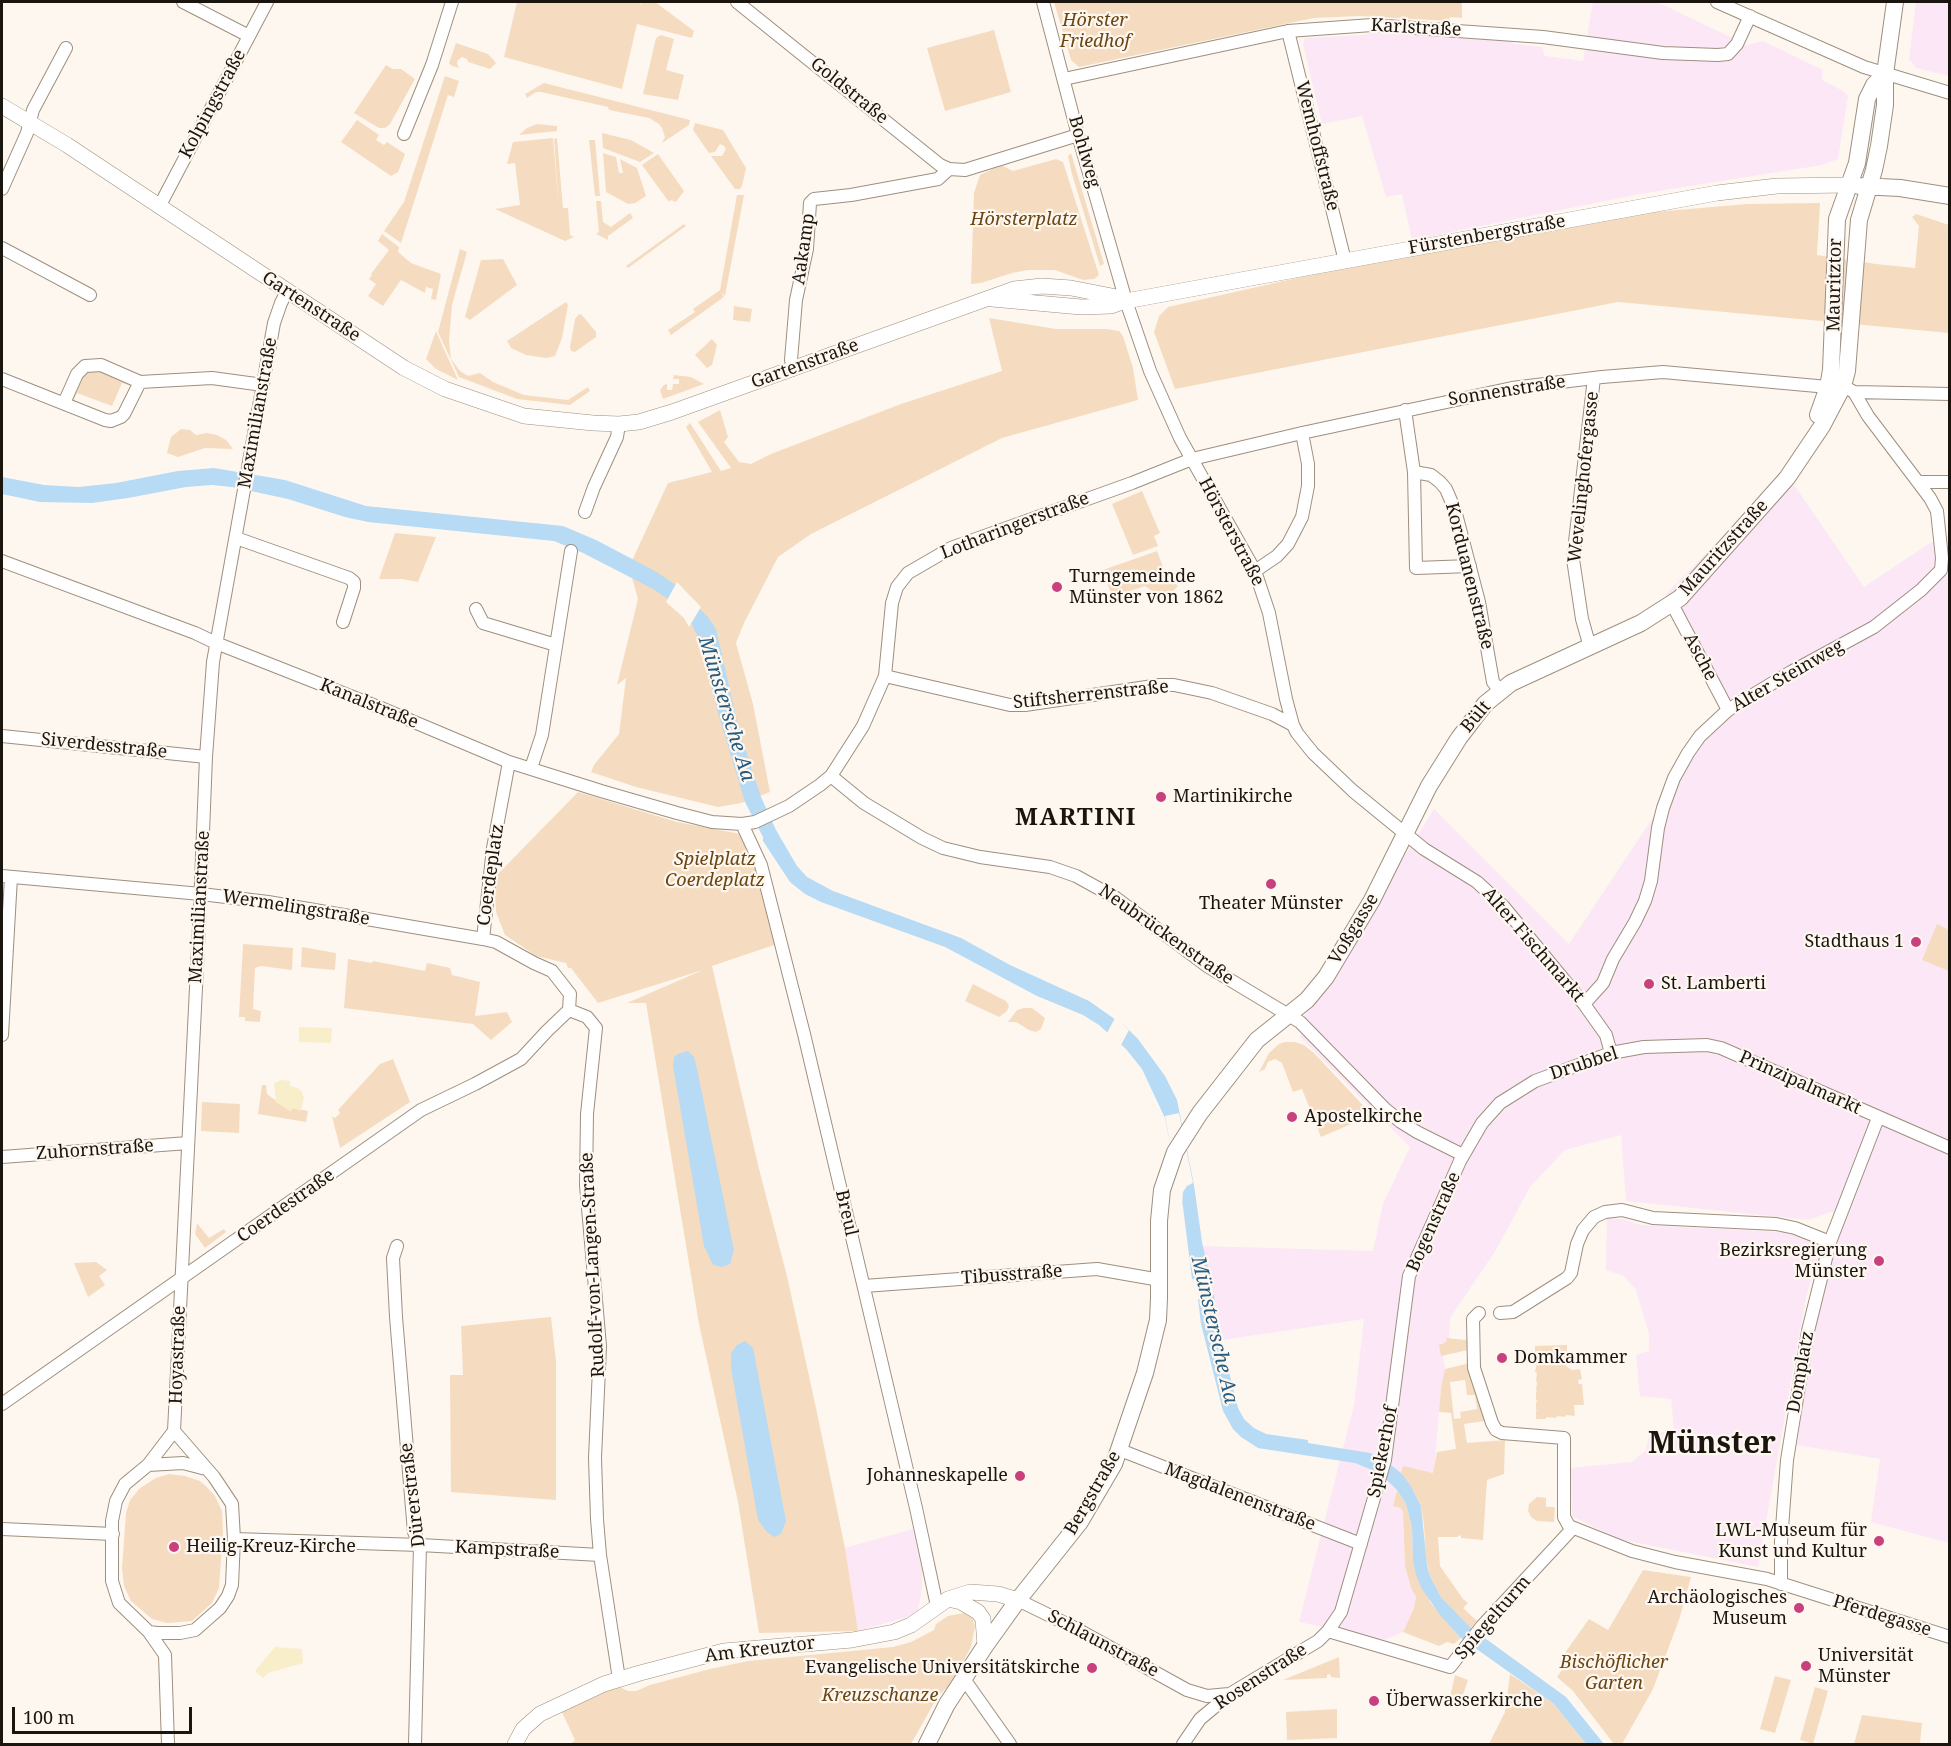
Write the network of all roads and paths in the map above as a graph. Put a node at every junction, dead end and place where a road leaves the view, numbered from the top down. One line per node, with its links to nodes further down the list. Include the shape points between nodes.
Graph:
1 (183, 2): 10 (street)
2 (267, 2): 10 (street, Kolpingstraße)
3 (452, 2): 17 (street, via 444,34)
4 (737, 2): 19 (street, Goldstraße)
5 (1043, 2): 13 (street, Bohlweg)
6 (1717, 2): 8 (street)
7 (1895, 2): 12 (main road, Mauritztor)
8 (1750, 16): 9 (street, Karlstraße, via 1737,44 1728,54 1718,56 1543,37 1372,25); 12 (street)
9 (1288, 31): 13 (street, Karlstraße); 26 (street, Wemhoffstraße)
10 (249, 36): 24 (street, Kolpingstraße)
11 (66, 48): 16 (street)
12 (1885, 74): 14 (street); 20 (main road, Mauritztor, via 1867,99 1857,163); 21 (main road, Mauritztor, via 1885,105)
13 (1064, 79): 18 (street, Bohlweg)
14 (1950, 93)
15 (2, 106): 16 (street, Gartenstraße)
16 (30, 122): 22 (street); 24 (street, Gartenstraße)
17 (404, 134)
18 (1078, 135): 19 (street, via 965,170); 29 (street, Bohlweg)
19 (949, 169): 30 (street, Aakamp, via 938,179 819,198 810,203 807,249 795,316 791,360)
20 (1849, 185): 21 (main road); 26 (street, Fürstenbergstraße, via 1777,186 1717,193); 35 (main road, Mauritztor, via 1836,230 1831,373)
21 (1869, 186): 23 (main road); 35 (main road, Mauritztor, via 1859,220)
22 (2, 189)
23 (1950, 196)
24 (159, 207): 27 (street, Gartenstraße)
25 (2, 248): 28 (street)
26 (1344, 259): 29 (street, Fürstenbergstraße)
27 (287, 291): 34 (street, Maximilianstraße, via 274,323); 39 (street, Gartenstraße, via 391,360 445,389 524,416)
28 (90, 295)
29 (1126, 301): 30 (street, Gartenstraße, via 1099,308 989,298); 41 (street, Hörsterstraße, via 1153,381)
30 (794, 368): 39 (street, Gartenstraße, via 659,416)
31 (1594, 378): 35 (street, Sonnenstraße, via 1680,372); 38 (street, Sonnenstraße, via 1512,388); 56 (street, Wevelinghofergasse, via 1573,548 1582,619)
32 (2, 379): 37 (street)
33 (140, 382): 34 (street, via 212,378); 37 (street, via 127,410 116,420 105,420); 37 (street, via 101,365 84,366)
34 (263, 385): 46 (street, Maximilianstraße)
35 (1842, 388): 36 (street, Sonnenstraße); 43 (street, Alter Steinweg); 51 (main road, Mauritzstraße, via 1792,471)
36 (1950, 394)
37 (64, 404)
38 (1405, 410): 40 (street, Sonnenstraße); 42 (street)
39 (619, 424): 45 (street)
40 (1302, 433): 41 (street, Sonnenstraße); 50 (street, via 1308,486 1302,517 1288,544)
41 (1192, 459): 50 (street, Hörsterstraße); 57 (street, Lotharingerstraße, via 951,548 908,573 897,587 892,603)
42 (1414, 472): 49 (street, Korduanenstraße, via 1431,475 1446,489); 49 (street, via 1416,568)
43 (1918, 482): 44 (street); 59 (street, Alter Steinweg, via 1937,511 1941,570 1874,627)
44 (1950, 482)
45 (585, 512)
46 (236, 538): 53 (street, via 350,578 354,588); 54 (street, Maximilianstraße)
47 (571, 551): 55 (street)
48 (2, 561): 54 (street, Kanalstraße)
49 (1470, 566): 58 (street, Korduanenstraße, via 1493,682)
50 (1255, 571): 60 (street, Hörsterstraße, via 1269,613)
51 (1672, 604): 56 (main road, Mauritzstraße); 59 (street, Asche)
52 (476, 609): 55 (street, via 483,622)
53 (343, 622)
54 (216, 644): 62 (street, Maximilianstraße); 63 (street, Kanalstraße)
55 (556, 645): 64 (street, via 542,735)
56 (1590, 646): 58 (main road, Bült)
57 (885, 675): 60 (street, Stiftsherrenstraße, via 1010,705 1174,685 1212,693); 65 (street, Lotharingerstraße, via 863,726)
58 (1500, 691): 67 (main road, Bült, via 1459,738 1418,806)
59 (1728, 710): 71 (street, Alter Steinweg, via 1700,736 1674,778 1661,814 1645,902 1603,983)
60 (1293, 725): 67 (street, Hörsterstraße, via 1303,742 1339,778)
61 (2, 736): 62 (street, Siverdesstraße)
62 (206, 757): 69 (street, Maximilianstraße)
63 (509, 762): 64 (street, Kanalstraße); 70 (street, Coerdeplatz, via 485,902)
64 (531, 768): 66 (street, Kanalstraße, via 691,817)
65 (831, 776): 66 (street, via 804,797); 73 (street, Neubrückenstraße, via 864,803 943,848 1050,867 1090,883 1207,966)
66 (749, 823): 86 (street, Breul)
67 (1406, 834): 71 (street, Alter Fischmarkt, via 1484,888); 73 (main road, Voßgasse, via 1326,977)
68 (6, 877): 69 (street, Wermelingstraße); 74 (street)
69 (201, 894): 70 (street, Wermelingstraße); 78 (street, Maximilianstraße)
70 (483, 939): 72 (street, Coerdeplatz, via 552,971 570,994)
71 (1584, 1004): 76 (street, Alter Fischmarkt, via 1606,1035)
72 (569, 1010): 84 (street, Coerdestraße, via 521,1059 421,1110); 101 (street, Rudolf-von-Langen-Straße, via 587,1017 596,1028 587,1114 586,1185 600,1346 595,1458)
73 (1294, 1018): 80 (street, Neubrückenstraße, via 1385,1109 1417,1132); 85 (main road, Voßgasse, via 1257,1040 1175,1152 1160,1203)
74 (2, 1035)
75 (1644, 1047): 76 (street, Drubbel); 77 (street, Prinzipalmarkt, via 1720,1048)
76 (1611, 1053): 80 (street, Drubbel, via 1551,1073 1500,1103)
77 (1878, 1118): 79 (street, Prinzipalmarkt); 82 (street, Domplatz)
78 (188, 1143): 81 (street, Zuhornstraße); 84 (street, Maximilianstraße)
79 (1950, 1148)
80 (1463, 1155): 87 (street, Bogenstraße, via 1415,1262)
81 (2, 1157)
82 (1830, 1242): 89 (street, via 1776,1224 1653,1218 1615,1210 1598,1214 1587,1223 1570,1276 1513,1311); 102 (street, Domplatz, via 1808,1331 1789,1446 1781,1530)
83 (397, 1246): 100 (street, Dürerstraße, via 393,1258 396,1317 414,1532)
84 (181, 1278): 90 (street, Coerdestraße); 91 (street, Hoyastraße)
85 (1160, 1280): 86 (street, Tibusstraße, via 1097,1269); 92 (main road, Bergstraße, via 1159,1313 1151,1350)
86 (864, 1286): 104 (street, Breul)
87 (1407, 1289): 99 (street, Spiekerhof, via 1385,1460)
88 (1479, 1313): 95 (street, via 1473,1319 1474,1368 1492,1423 1502,1433 1564,1438 1564,1518)
89 (1500, 1313)
90 (2, 1404)
91 (174, 1431): 93 (street); 94 (street)
92 (1120, 1450): 99 (street, Magdalenenstraße); 103 (main road, Bergstraße, via 1080,1522)
93 (148, 1465): 94 (street, via 183,1463); 97 (street, via 125,1484 116,1501)
94 (206, 1469): 98 (street, via 232,1504)
95 (1573, 1528): 102 (street, via 1655,1557); 106 (street, Spiegelturm, via 1479,1629 1450,1667)
96 (2, 1529): 97 (street)
97 (112, 1534): 107 (street, via 112,1581 119,1603)
98 (234, 1539): 100 (street, Kampstraße); 107 (street, via 232,1585 220,1608 195,1630)
99 (1361, 1544): 105 (street, Spiekerhof)
100 (420, 1545): 101 (street, Kampstraße); 116 (street, Dürerstraße)
101 (600, 1555): 111 (street, Rudolf-von-Langen-Straße)
102 (1781, 1584): 108 (street, Pferdegasse)
103 (1018, 1600): 104 (street, Am Kreuztor, via 970,1592); 109 (main road, Bergstraße); 112 (street, Schlaunstraße)
104 (942, 1603): 109 (street, via 961,1602 978,1612 983,1619); 111 (street, Am Kreuztor, via 894,1632 840,1642 724,1652)
105 (1341, 1612): 106 (street, Rosenstraße)
106 (1328, 1631): 113 (street, Rosenstraße)
107 (149, 1632): 115 (street, via 165,1656)
108 (1950, 1636)
109 (985, 1646): 110 (main road, Bergstraße)
110 (964, 1678): 118 (main road, Bergstraße); 119 (street)
111 (619, 1679): 117 (street, Am Kreuztor, via 540,1714 523,1729)
112 (1187, 1690): 113 (street, Schlaunstraße, via 1207,1696); 114 (street, via 1198,1704)
113 (1230, 1694): 114 (street, Rosenstraße)
114 (1200, 1719): 120 (street, Rosenstraße)
115 (168, 1744)
116 (415, 1744)
117 (515, 1744)
118 (927, 1744)
119 (1010, 1744)
120 (1183, 1744)

